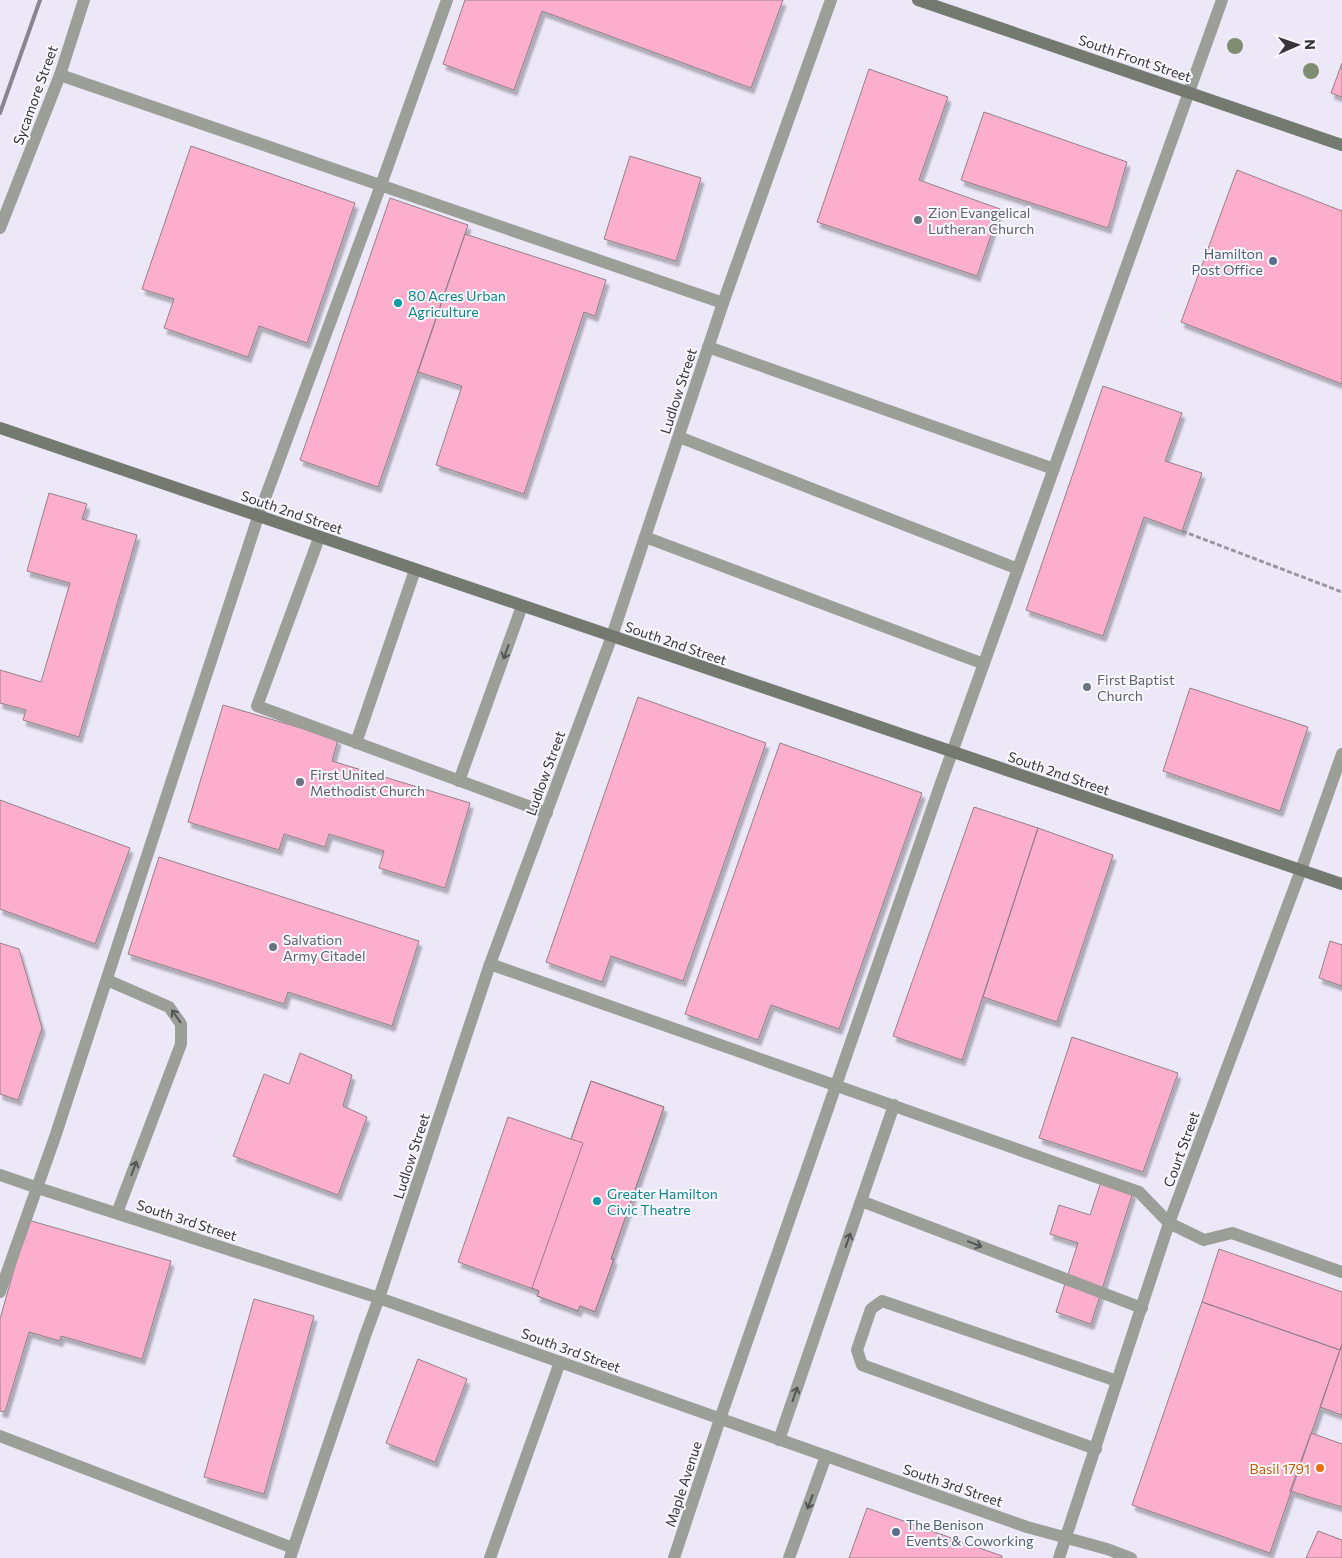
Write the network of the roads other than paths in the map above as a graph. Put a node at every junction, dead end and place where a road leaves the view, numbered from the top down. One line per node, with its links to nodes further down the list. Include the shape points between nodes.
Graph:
1 (84, 0): 6 (street, Sycamore Street)
2 (447, 0): 9 (street)
3 (831, 0): 11 (street, Ludlow Street)
4 (918, 0): 7 (street, South Front Street)
5 (1222, 0): 7 (street, Maple Avenue)
6 (60, 75): 9 (street); 10 (street, Sycamore Street)
7 (1190, 93): 8 (street, South Front Street); 15 (street, Maple Avenue)
8 (1342, 145)
9 (381, 186): 11 (street); 16 (street)
10 (0, 228)
11 (723, 303): 12 (street, Ludlow Street)
12 (708, 347): 14 (street, Ludlow Street); 15 (street)
13 (0, 428): 16 (street, South 2nd Street)
14 (678, 437): 18 (street, Ludlow Street); 19 (street)
15 (1054, 469): 19 (street, Maple Avenue)
16 (258, 517): 17 (street, South 2nd Street); 32 (street)
17 (320, 538): 20 (street, South 2nd Street); 24 (street, via 257,706)
18 (645, 538): 22 (street, Ludlow Street); 23 (street)
19 (1018, 569): 23 (street, Maple Avenue)
20 (415, 570): 21 (street, South 2nd Street); 24 (street)
21 (522, 606): 22 (street, South 2nd Street); 27 (street, one-way to 27)
22 (612, 636): 25 (street, South 2nd Street); 28 (street, Ludlow Street)
23 (984, 664): 25 (street, Maple Avenue)
24 (356, 743): 27 (street)
25 (952, 752): 29 (street, South 2nd Street); 33 (street, Maple Avenue)
26 (1342, 754): 29 (street, Court Street)
27 (459, 781): 28 (street)
28 (546, 813): 31 (street, Ludlow Street)
29 (1301, 870): 30 (street, South 2nd Street); 39 (street, Court Street)
30 (1342, 884)
31 (490, 964): 33 (street); 42 (street, Ludlow Street)
32 (106, 980): 36 (street); 38 (street, one-way to 32, via 181,1044 182,1024 169,1007)
33 (836, 1085): 34 (street); 46 (street, Maple Avenue)
34 (894, 1106): 37 (street); 39 (street, via 1139,1192)
35 (0, 1175): 36 (street, South 3rd Street)
36 (38, 1188): 38 (street, South 3rd Street); 41 (street)
37 (861, 1201): 43 (street, one-way to 43); 48 (street, one-way to 37)
38 (117, 1213): 42 (street, South 3rd Street)
39 (1169, 1223): 40 (street, via 1204,1240 1232,1233); 43 (street, Court Street)
40 (1342, 1272)
41 (0, 1292)
42 (379, 1298): 44 (street, South 3rd Street); 52 (street, Ludlow Street)
43 (1142, 1308): 45 (street, Court Street)
44 (560, 1362): 46 (street, South 3rd Street); 53 (street)
45 (1117, 1381): 49 (street, Court Street); 49 (street, via 882,1301 871,1309 857,1350 862,1365)
46 (720, 1419): 48 (street, South 3rd Street); 54 (street, Maple Avenue)
47 (0, 1436): 52 (street)
48 (779, 1440): 50 (street, South 3rd Street)
49 (1096, 1449): 51 (street, Court Street)
50 (826, 1456): 51 (street, South 3rd Street); 55 (street, one-way to 55)
51 (1064, 1538): 56 (street, Court Street); 57 (street, South 3rd Street)
52 (292, 1553)
53 (490, 1558)
54 (674, 1558)
55 (789, 1558)
56 (1059, 1558)
57 (1131, 1558)

